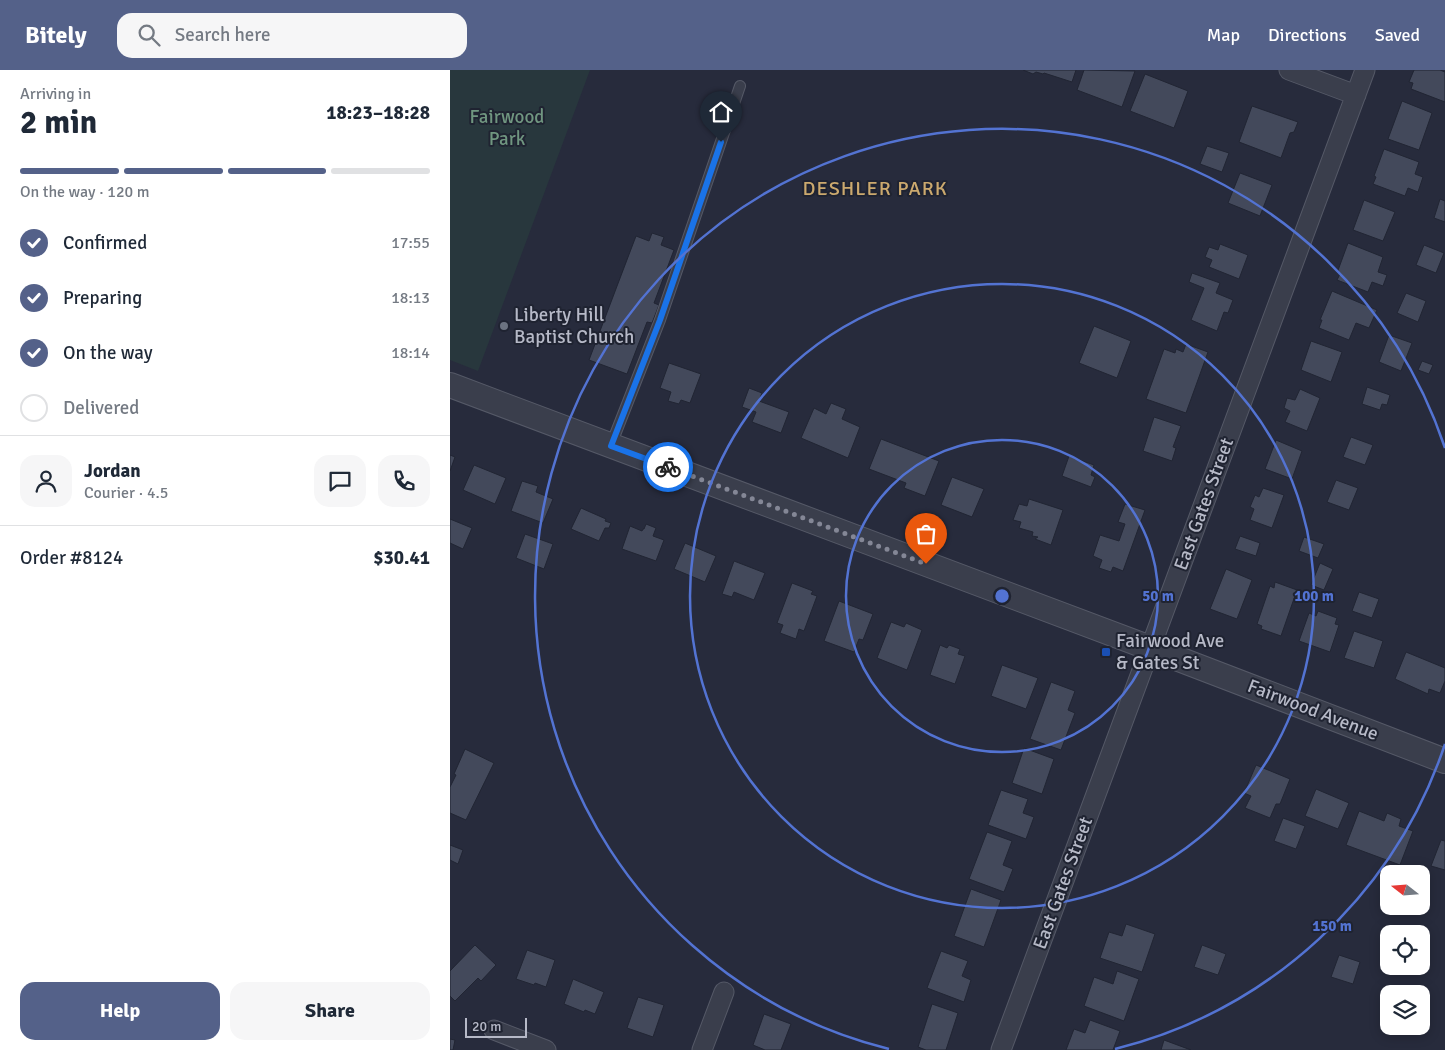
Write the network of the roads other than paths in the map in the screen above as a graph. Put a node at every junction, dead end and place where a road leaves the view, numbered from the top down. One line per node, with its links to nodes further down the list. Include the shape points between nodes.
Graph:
1 (1289, 70): 4 (street)
2 (1366, 70): 4 (street, East Gates Street)
3 (740, 86): 6 (lane, via 681,261)
4 (1356, 95): 7 (street, East Gates Street)
5 (450, 385): 6 (street, Fairwood Avenue)
6 (611, 446): 7 (street, Fairwood Avenue)
7 (1150, 648): 8 (street, Fairwood Avenue); 13 (street, East Gates Street)
8 (1445, 761)
9 (724, 992): 12 (street)
10 (494, 1030): 11 (street)
11 (546, 1050)
12 (702, 1050)
13 (1001, 1050)

